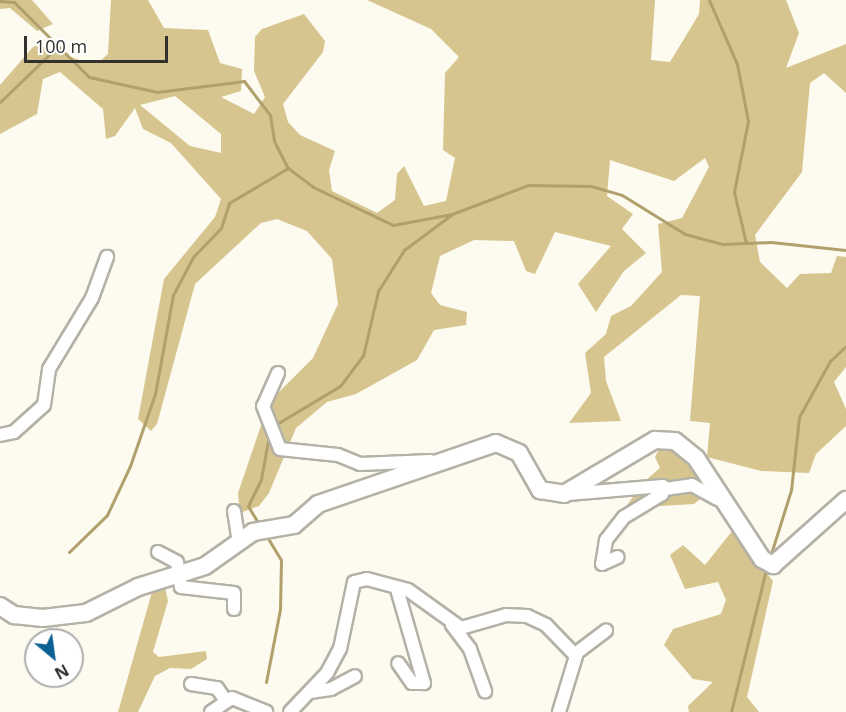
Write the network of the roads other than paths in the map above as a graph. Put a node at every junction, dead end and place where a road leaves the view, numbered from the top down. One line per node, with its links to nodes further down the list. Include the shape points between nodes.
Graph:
1 (107, 257): 3 (street, via 92,298 49,369 44,405 14,432)
2 (278, 373): 4 (street, via 263,406 280,449 338,455 360,464)
3 (0, 435)
4 (438, 461): 6 (street, via 496,443 519,453 540,490); 10 (street, via 318,504 294,525 253,532)
5 (666, 489): 6 (street, via 654,485); 8 (street, via 692,485); 12 (street, via 615,526 600,554 602,564)
6 (564, 494): 8 (street, via 665,437 696,458)
7 (846, 500): 8 (street, via 773,565 762,559)
8 (730, 507)
9 (234, 511): 10 (street)
10 (238, 541): 13 (street, via 205,566)
11 (158, 552): 13 (street, via 177,562)
12 (618, 557)
13 (177, 576): 15 (street, via 86,613 43,618 14,615); 16 (street, via 181,587 234,594)
14 (397, 589): 17 (street, via 429,603); 20 (street, via 424,682 412,683); 24 (street, via 367,579 354,582 340,649)
15 (0, 606)
16 (234, 609)
17 (452, 624): 19 (street, via 461,628 506,615 527,616 557,633); 23 (street, via 470,649)
18 (606, 631): 19 (street)
19 (575, 654): 29 (street)
20 (398, 663)
21 (355, 676): 24 (street)
22 (191, 684): 25 (street, via 217,688)
23 (485, 691)
24 (310, 692): 28 (street)
25 (226, 701): 26 (street); 27 (street, via 241,699)
26 (211, 712)
27 (267, 712)
28 (290, 712)
29 (559, 712)

